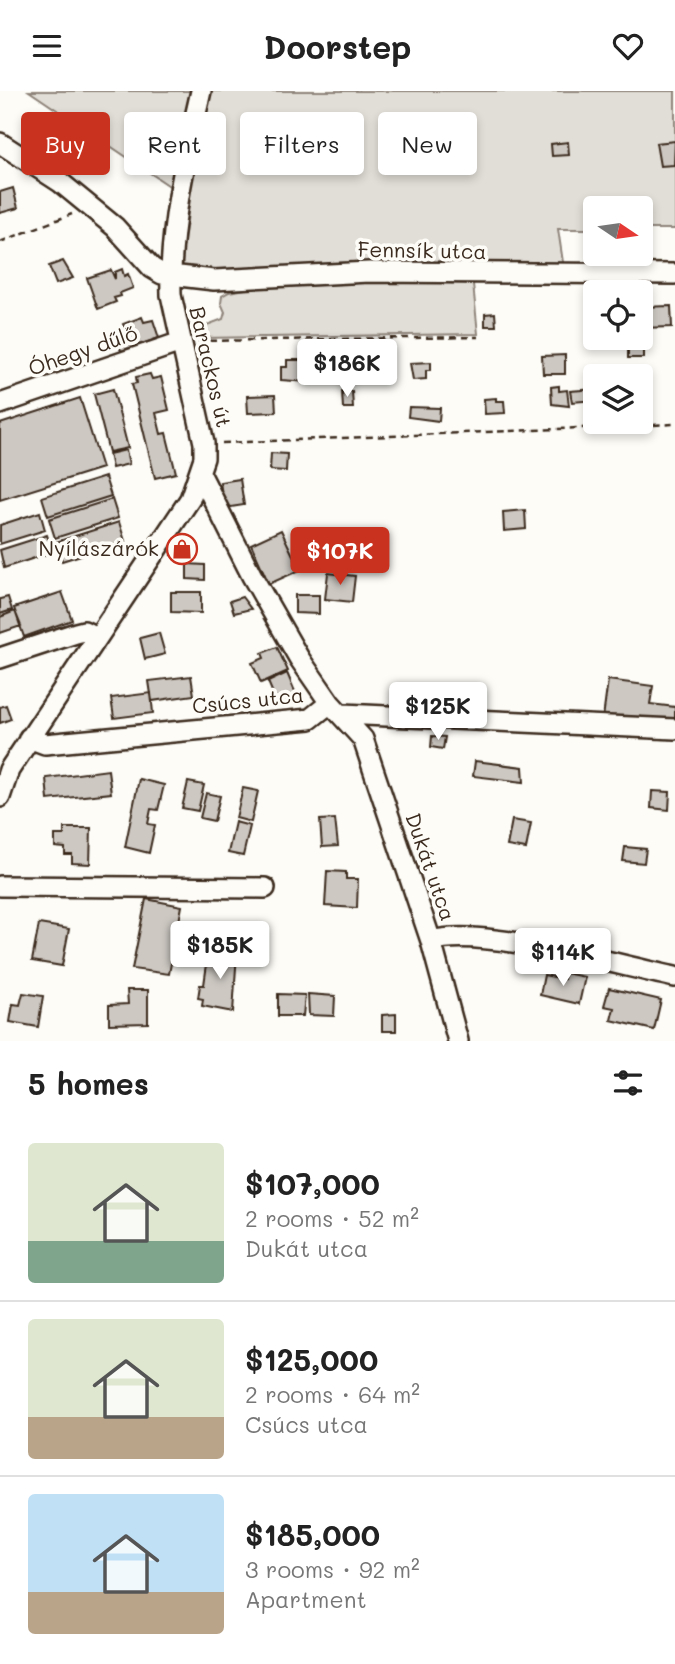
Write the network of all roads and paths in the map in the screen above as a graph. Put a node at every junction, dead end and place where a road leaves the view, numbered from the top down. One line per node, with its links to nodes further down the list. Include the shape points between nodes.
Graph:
1 (201, 91): 6 (street, Barackos út)
2 (0, 143): 3 (street)
3 (91, 206): 4 (path); 6 (street, via 152,268)
4 (0, 242)
5 (675, 274): 6 (street, Fennsík utca, via 369,272 214,280)
6 (170, 275): 8 (street, Barackos út)
7 (478, 337): 8 (path)
8 (181, 342): 9 (street, Óhegy dűlő); 11 (street, Barackos út)
9 (0, 404)
10 (675, 424): 11 (path)
11 (204, 443): 12 (street, Barackos út)
12 (200, 473): 13 (street, Barackos út, via 190,499); 15 (street, Dukát utca, via 299,658)
13 (96, 637): 14 (street, via 84,631); 17 (street, Barackos út)
14 (0, 659)
15 (337, 709): 16 (street); 17 (street, Csúcs utca, via 310,719 44,744); 21 (street, Dukát utca, via 363,739)
16 (675, 729)
17 (29, 738): 18 (street, Barackos út, via 9,770)
18 (0, 797)
19 (0, 887): 20 (street)
20 (265, 888)
21 (431, 941): 22 (street, via 450,937 513,943); 23 (street, Dukát utca)
22 (675, 977)
23 (458, 1041)

